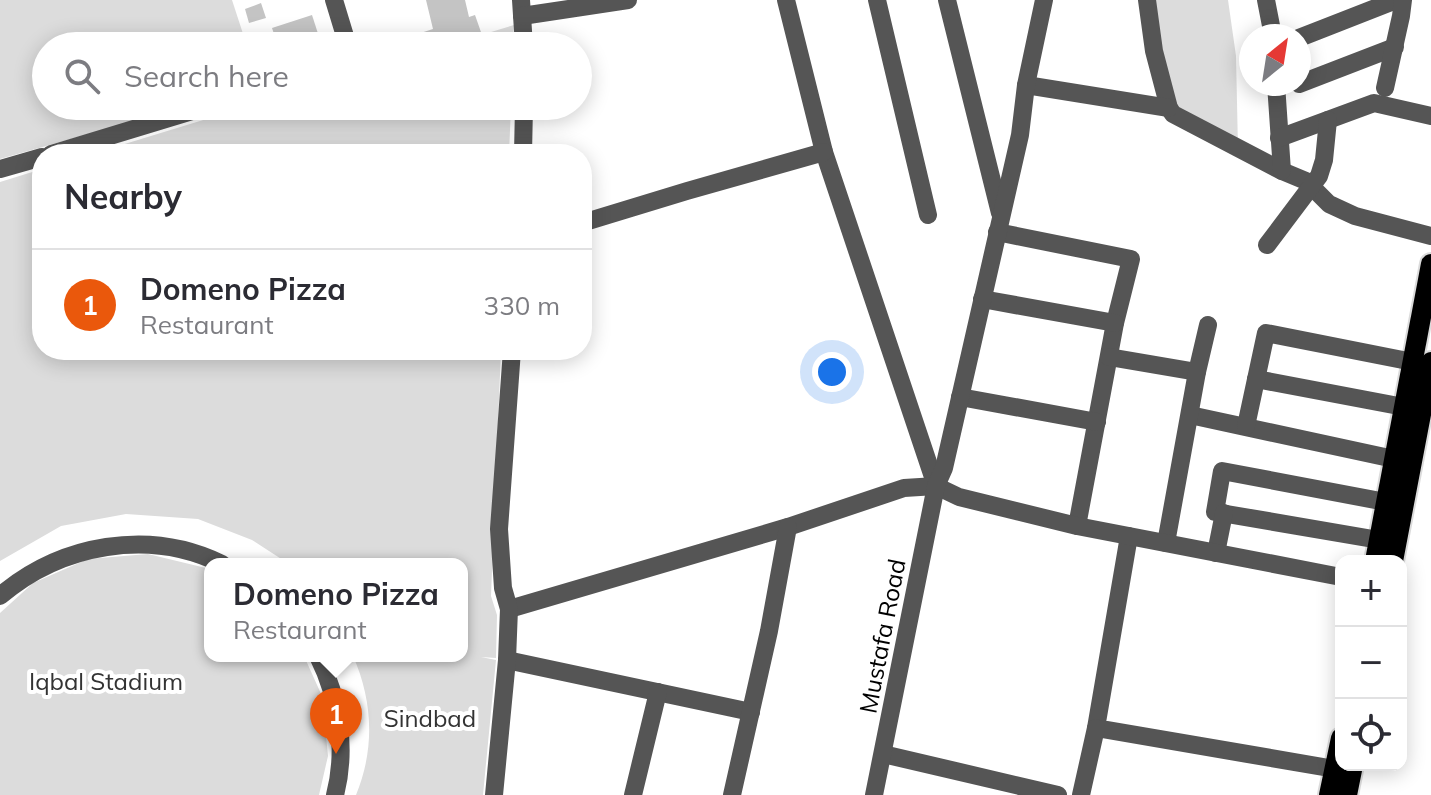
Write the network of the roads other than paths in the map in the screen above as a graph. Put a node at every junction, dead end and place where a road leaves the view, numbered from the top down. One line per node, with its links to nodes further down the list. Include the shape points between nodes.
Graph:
1 (334, 0): 13 (street)
2 (628, 0): 11 (street)
3 (786, 0): 29 (street)
4 (877, 0): 34 (street)
5 (947, 0): 36 (street)
6 (1044, 0): 18 (street, Mustafa Road)
7 (1147, 0): 21 (street)
8 (1266, 0): 12 (street)
9 (1396, 0): 15 (street)
10 (1403, 0): 16 (street)
11 (521, 8): 14 (street)
12 (1271, 24)
13 (344, 32)
14 (523, 32)
15 (1311, 33)
16 (1395, 47): 17 (street); 19 (street)
17 (1311, 79)
18 (1026, 85): 21 (street); 36 (street, Mustafa Road)
19 (1385, 88)
20 (1277, 96): 26 (street)
21 (1169, 108): 32 (street)
22 (1431, 116): 25 (street, via 1374,103)
23 (163, 120): 27 (street)
24 (524, 120): 28 (street)
25 (1328, 120): 26 (street); 33 (street, via 1324,160)
26 (1279, 138): 32 (street)
27 (84, 144)
28 (523, 144)
29 (824, 152): 35 (street); 54 (street)
30 (32, 160): 31 (street)
31 (0, 169)
32 (1282, 171): 33 (street)
33 (1311, 186): 37 (street, via 1329,204 1355,216); 38 (street)
34 (928, 215)
35 (592, 220)
36 (999, 224): 40 (street, Mustafa Road); 41 (street, via 1131,259)
37 (1431, 236)
38 (1267, 245)
39 (1431, 264): 45 (main road)
40 (982, 299): 41 (street); 48 (street, Mustafa Road)
41 (1115, 323): 43 (street)
42 (1208, 325): 46 (street)
43 (1109, 357): 46 (street); 51 (street)
44 (511, 360): 67 (street, via 499,529)
45 (1422, 362): 47 (street, via 1266,333); 49 (main road); 63 (main road)
46 (1197, 372): 50 (street)
47 (1256, 379): 49 (street); 52 (street)
48 (960, 397): 51 (street); 54 (street, Mustafa Road)
49 (1404, 407): 53 (main road)
50 (1190, 415): 52 (street); 60 (street)
51 (1097, 422): 57 (street)
52 (1246, 426): 53 (street)
53 (1394, 459): 55 (main road)
54 (936, 486): 57 (street, via 959,497); 58 (street, via 904,488); 73 (street, Mustafa Road)
55 (1386, 502): 56 (street, via 1222,471 1215,512); 61 (main road)
56 (1224, 513): 61 (street); 62 (street)
57 (1077, 526): 59 (street)
58 (788, 527): 67 (street); 71 (street)
59 (1129, 536): 60 (street); 72 (street)
60 (1166, 543): 62 (street)
61 (1377, 551)
62 (1216, 553): 65 (street)
63 (1394, 555)
64 (207, 558): 66 (street, via 159,546 97,548 39,568)
65 (1335, 576)
66 (0, 596)
67 (509, 609): 68 (street)
68 (507, 660): 70 (street); 78 (street)
69 (321, 662): 77 (street, via 340,729)
70 (658, 692): 71 (street); 79 (street)
71 (750, 714): 80 (street)
72 (1096, 728): 74 (street); 83 (street)
73 (883, 754): 81 (street, Mustafa Road); 82 (street)
74 (1335, 766)
75 (1342, 771): 84 (main road)
76 (1344, 771): 85 (main road)
77 (335, 795)
78 (494, 795)
79 (633, 795)
80 (732, 795)
81 (874, 795)
82 (1058, 795)
83 (1081, 795)
84 (1329, 795)
85 (1347, 795)

